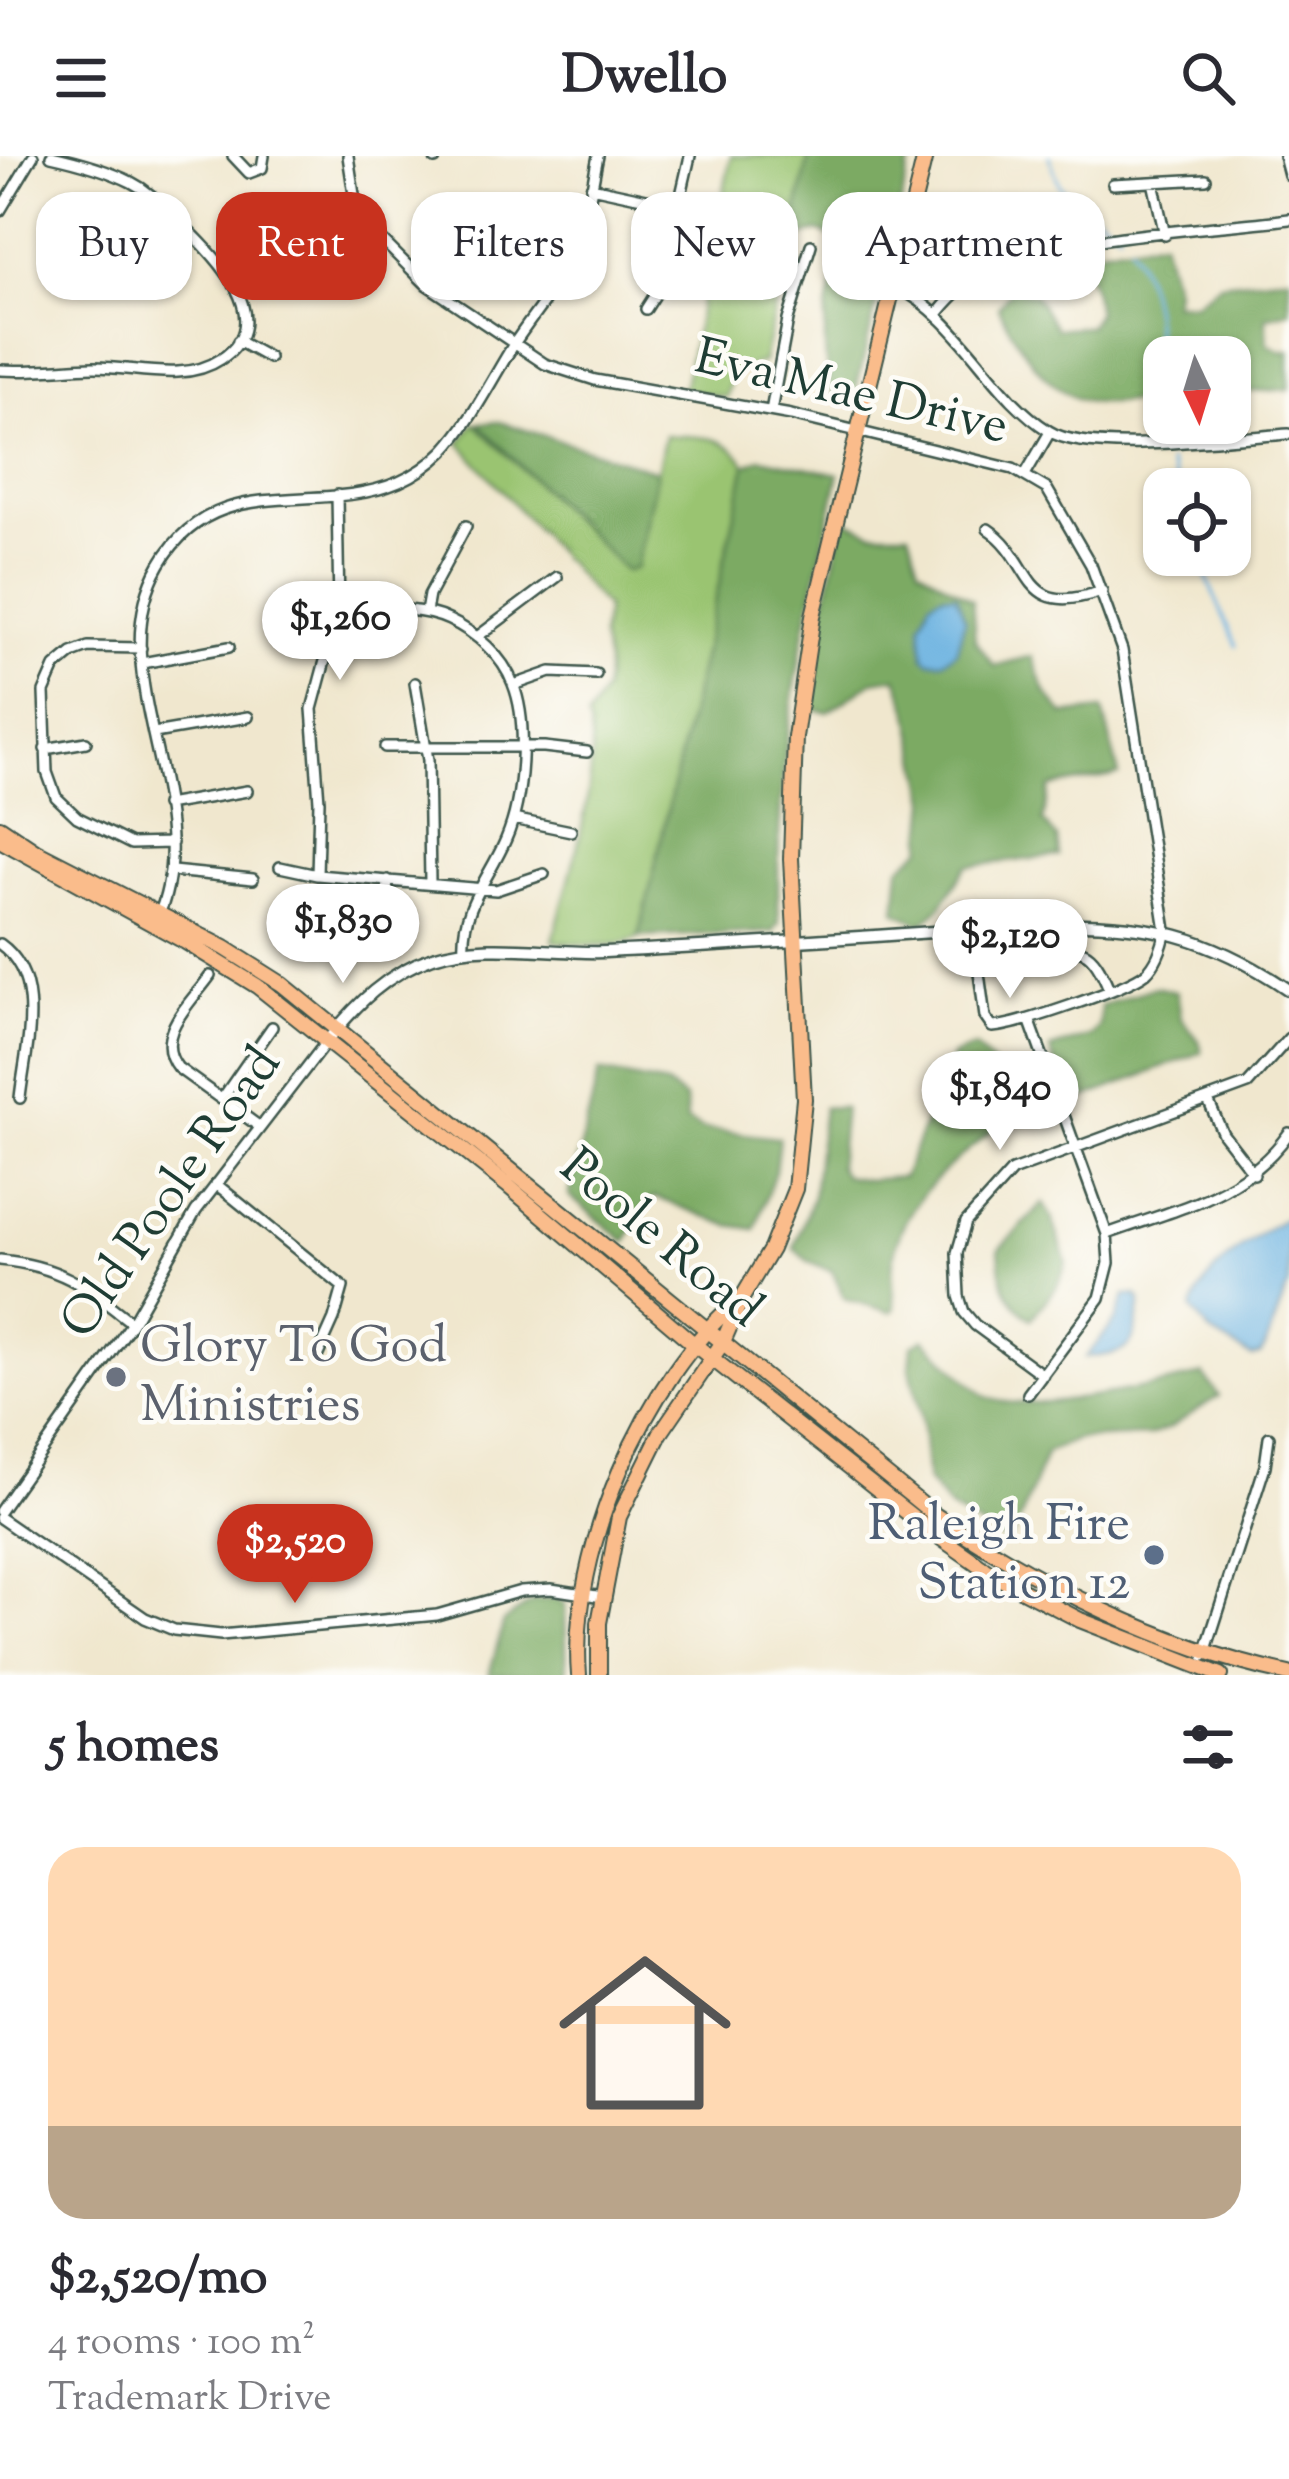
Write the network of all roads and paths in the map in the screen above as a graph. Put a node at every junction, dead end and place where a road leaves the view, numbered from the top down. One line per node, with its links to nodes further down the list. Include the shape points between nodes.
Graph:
1 (33, 156): 20 (street)
2 (51, 156): 15 (street)
3 (232, 156): 4 (street, via 249,173 262,169)
4 (264, 156)
5 (348, 156): 32 (street, Eva Mae Drive, via 355,201 376,234 427,285)
6 (598, 156): 14 (street)
7 (690, 156): 17 (street)
8 (925, 156): 18 (main road)
9 (1284, 156): 10 (street)
10 (1289, 175)
11 (1206, 178): 12 (street)
12 (1153, 182): 13 (street); 23 (street)
13 (1113, 184)
14 (591, 187): 16 (street); 19 (street)
15 (148, 192)
16 (590, 192)
17 (682, 192)
18 (916, 192)
19 (631, 196)
20 (0, 211)
21 (1289, 219): 23 (street)
22 (192, 235): 31 (street, via 240,294)
23 (1166, 235): 30 (street, via 1009,262 980,275)
24 (811, 245): 35 (street)
25 (542, 300): 32 (street)
26 (652, 300): 29 (street)
27 (890, 300): 37 (main road)
28 (918, 300): 30 (street)
29 (646, 309)
30 (938, 313): 36 (street)
31 (238, 341): 33 (street); 34 (street, via 225,358 190,370)
32 (514, 344): 35 (street, Eva Mae Drive, via 580,376); 40 (street, via 438,456 398,482)
33 (269, 358)
34 (0, 370)
35 (770, 411): 37 (street, Eva Mae Drive)
36 (1050, 432): 38 (street, via 1115,443); 39 (street)
37 (858, 433): 39 (street, Eva Mae Drive); 80 (main road, via 813,616 795,736)
38 (1289, 434)
39 (1026, 473): 44 (street, Eva Mae Drive, via 1047,489)
40 (337, 495): 45 (street); 49 (street, via 242,502 187,531 153,577)
41 (466, 526): 46 (street)
42 (988, 529): 44 (street, via 1046,594 1074,599)
43 (557, 577): 47 (street)
44 (1102, 591): 79 (street, Eva Mae Drive, via 1130,686)
45 (338, 609): 46 (street); 72 (street, via 312,710)
46 (426, 612): 47 (street)
47 (478, 637): 53 (street)
48 (229, 647): 50 (street)
49 (141, 648): 50 (street); 59 (street, via 88,647 59,661 44,692)
50 (142, 663): 55 (street)
51 (596, 674): 53 (street, via 551,672)
52 (416, 683): 60 (street)
53 (514, 685): 57 (street)
54 (248, 717): 55 (street)
55 (154, 734): 63 (street)
56 (86, 742): 59 (street)
57 (520, 747): 60 (street); 61 (street); 64 (street)
58 (385, 748): 60 (street)
59 (46, 749): 68 (street, via 52,789 71,812 123,842)
60 (427, 749): 75 (street)
61 (587, 752)
62 (248, 791): 63 (street)
63 (166, 805): 68 (street)
64 (513, 819): 66 (street); 76 (street)
65 (0, 827): 77 (main road, Poole Road)
66 (571, 831)
67 (0, 840): 77 (main road, Poole Road)
68 (172, 843): 70 (street)
69 (280, 867): 72 (street)
70 (172, 871): 73 (street); 77 (street)
71 (544, 874): 76 (street, via 504,890)
72 (317, 875): 74 (street)
73 (253, 879)
74 (388, 880): 75 (street); 78 (street)
75 (430, 882): 76 (street)
76 (480, 886): 82 (street, via 465,918)
77 (157, 919): 87 (main road, Poole Road, via 282,984); 90 (main road, Poole Road)
78 (385, 920)
79 (1166, 930): 80 (street, Old Poole Road, via 1052,924); 84 (street, via 1151,968); 85 (street, Old Poole Road, via 1244,960)
80 (794, 941): 82 (street, Old Poole Road); 103 (main road, via 801,1154 771,1249)
81 (0, 944): 93 (street, via 30,998)
82 (464, 950): 87 (street, Old Poole Road, via 384,981)
83 (210, 976): 94 (street, via 166,1042 178,1068)
84 (1109, 989): 86 (street); 86 (street, via 1086,950 1027,963 1007,950 976,951 992,1027)
85 (1289, 990)
86 (1029, 1018): 98 (street)
87 (338, 1027): 90 (street, Old Poole Road); 105 (main road, Poole Road)
88 (272, 1028): 94 (street)
89 (1289, 1038): 91 (street)
90 (327, 1041): 96 (street, Old Poole Road); 107 (main road, Poole Road)
91 (1278, 1054): 92 (street); 95 (street, via 1248,1084)
92 (1289, 1062)
93 (20, 1098)
94 (223, 1099): 96 (street)
95 (1208, 1100): 98 (street); 99 (street)
96 (260, 1127): 100 (street, Old Poole Road)
97 (1289, 1133): 99 (street)
98 (1075, 1147): 101 (street); 110 (street, via 1012,1171 966,1222 957,1252 964,1312)
99 (1254, 1174): 101 (street)
100 (216, 1184): 104 (street, Old Poole Road); 108 (street, via 343,1287)
101 (1107, 1234): 110 (street, via 1100,1298)
102 (0, 1260): 104 (street, via 51,1268)
103 (742, 1298): 105 (main road); 106 (main road)
104 (132, 1322): 113 (street, Old Poole Road)
105 (707, 1327): 106 (main road, Poole Road); 107 (main road)
106 (723, 1342): 109 (main road); 114 (main road, Poole Road)
107 (695, 1346): 109 (main road, Poole Road); 115 (main road, via 629,1448)
108 (317, 1357)
109 (713, 1358): 114 (main road, Poole Road); 116 (main road, via 638,1475)
110 (1043, 1375): 111 (street)
111 (1028, 1394)
112 (1269, 1437): 117 (street)
113 (0, 1515): 115 (street, via 174,1630 221,1635 436,1615 521,1592)
114 (932, 1522): 117 (main road, Poole Road); 118 (main road, Poole Road, via 995,1576)
115 (583, 1594): 116 (street); 119 (main road)
116 (603, 1597): 120 (main road)
117 (1205, 1652): 118 (street); 122 (main road, Poole Road)
118 (1200, 1669): 121 (main road, Poole Road)
119 (579, 1675)
120 (599, 1675)
121 (1222, 1675)
122 (1289, 1675)

